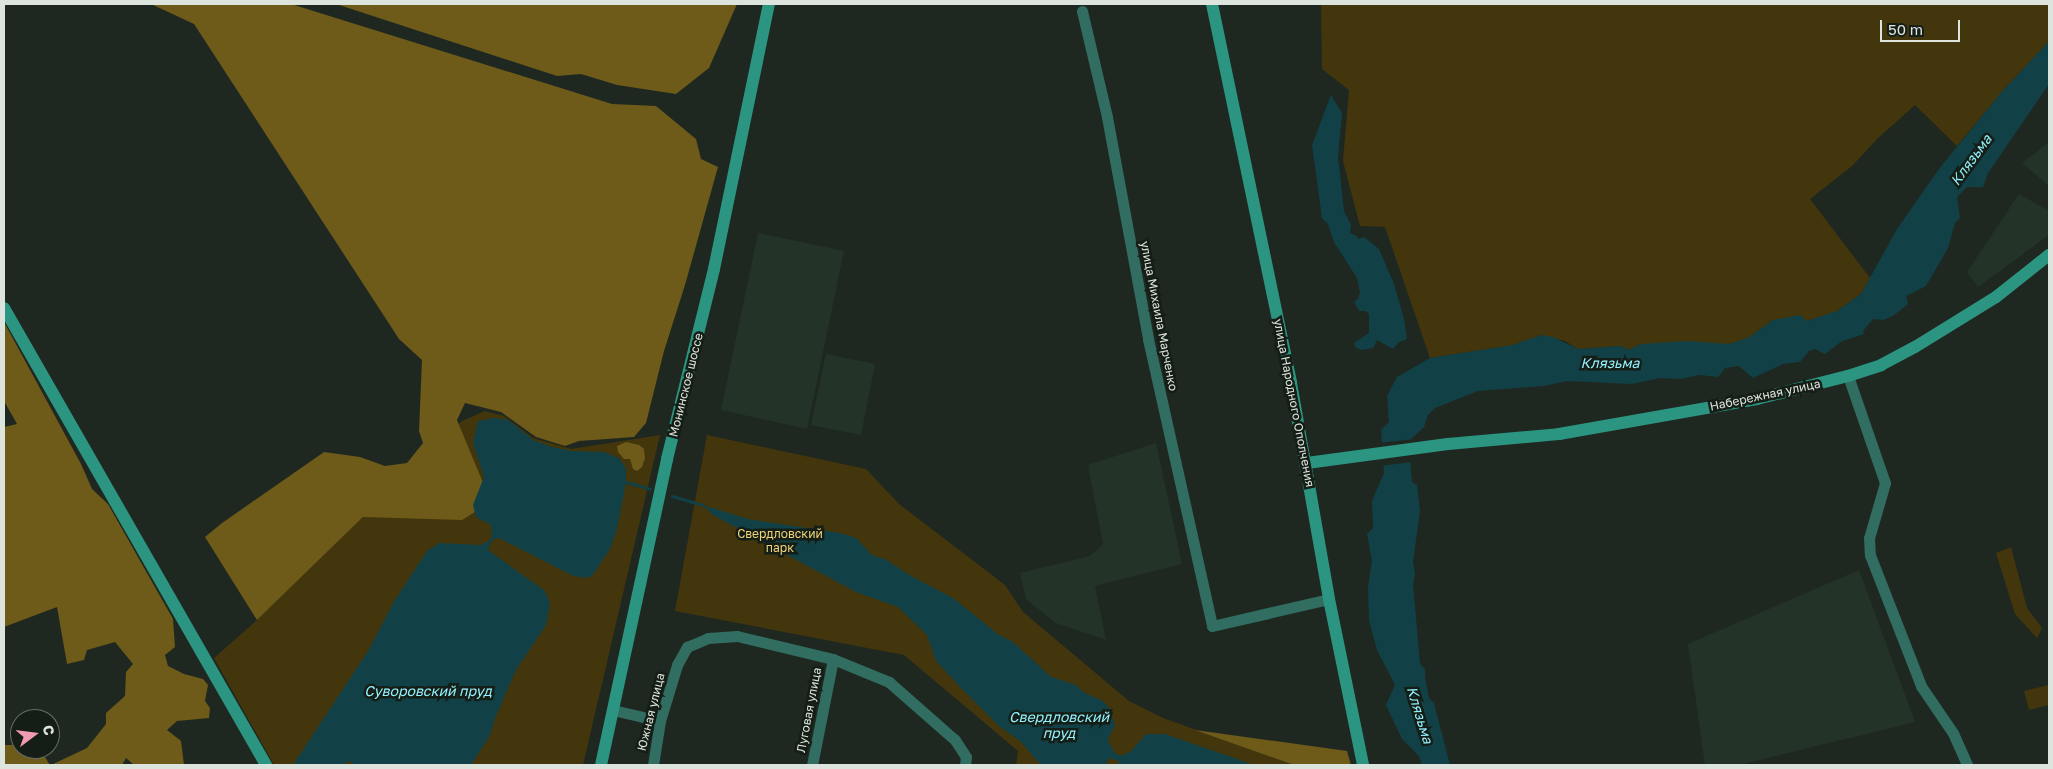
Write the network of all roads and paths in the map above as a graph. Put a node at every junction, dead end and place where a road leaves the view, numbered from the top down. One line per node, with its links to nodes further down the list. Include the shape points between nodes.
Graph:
1 (769, 4): 10 (street, Монинское шоссе, via 714,269 667,459)
2 (1212, 4): 7 (street, улица Народного Ополчения)
3 (1082, 11): 8 (street, улица Михаила Марченко, via 1106,117 1148,339 1212,626)
4 (2049, 254): 6 (street, Набережная улица, via 1996,297 1915,347 1881,365)
5 (4, 308): 13 (street)
6 (1848, 376): 7 (street, Набережная улица, via 1757,399 1559,434 1448,444); 18 (street, via 1886,483 1869,538 1870,555 1922,686 1953,733)
7 (1307, 463): 8 (street, улица Народного Ополчения)
8 (1330, 599): 17 (street, улица Народного Ополчения)
9 (833, 659): 11 (street, Южная улица, via 737,636 708,638 687,647 677,665); 12 (street, Южная улица, via 889,682 955,740); 16 (street, Луговая улица)
10 (613, 710): 11 (street); 14 (street, Монинское шоссе)
11 (660, 721): 15 (street, Южная улица)
12 (966, 761)
13 (266, 765)
14 (601, 765)
15 (652, 765)
16 (812, 765)
17 (1363, 765)
18 (1967, 765)

